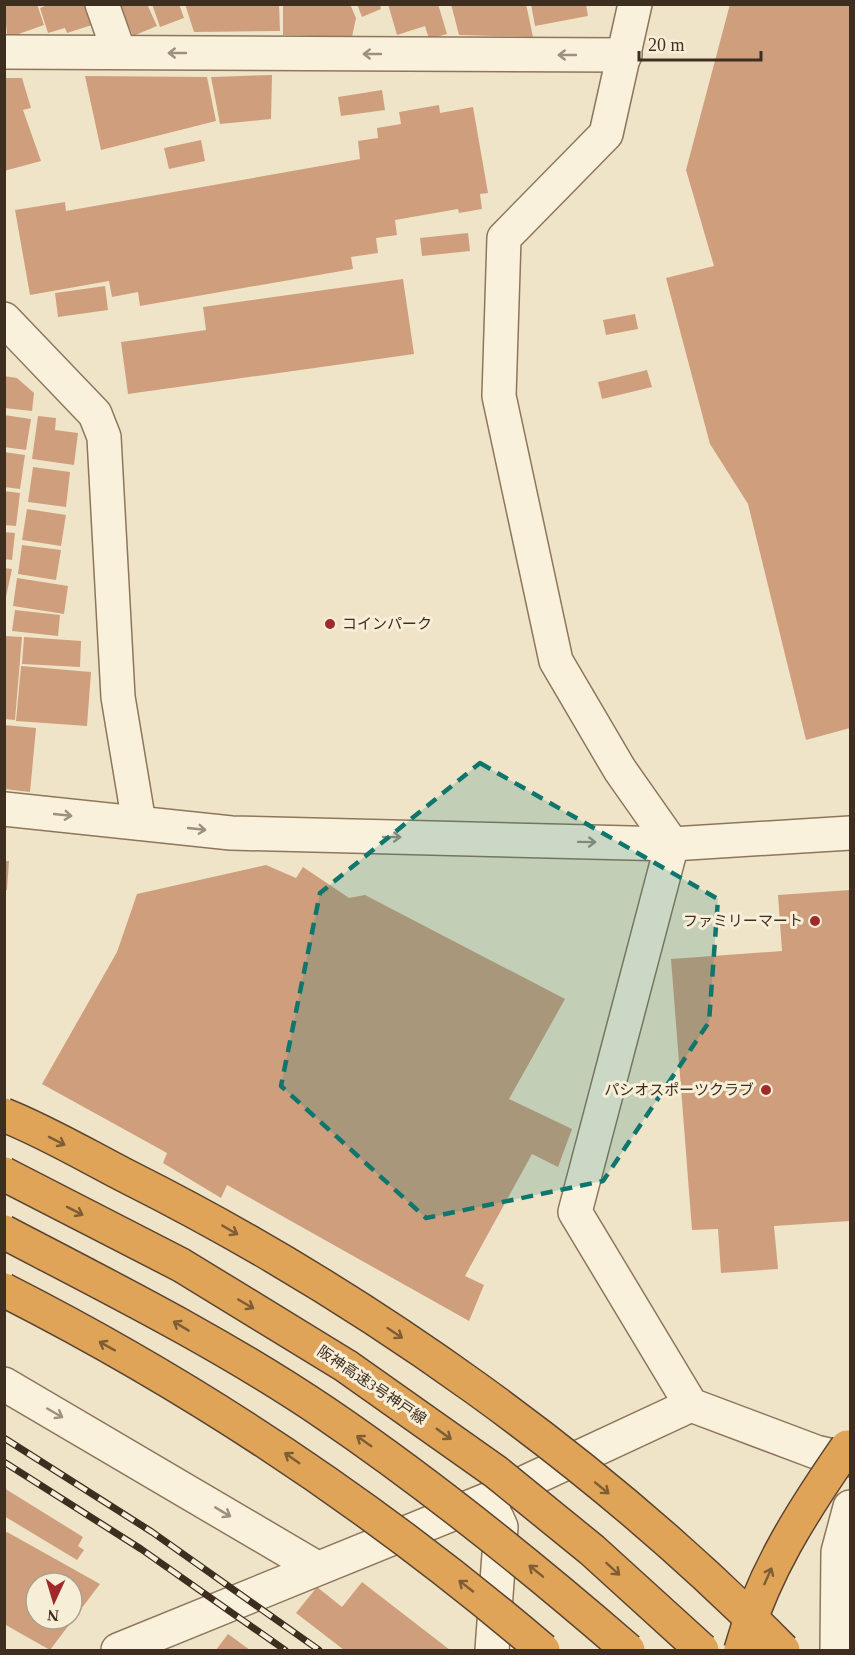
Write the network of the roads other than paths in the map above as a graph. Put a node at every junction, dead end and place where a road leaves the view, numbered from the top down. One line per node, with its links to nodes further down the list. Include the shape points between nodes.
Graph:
1 (102, 4): 4 (street)
2 (635, 4): 5 (street)
3 (4, 52): 4 (street)
4 (119, 52): 5 (street, one-way to 4)
5 (625, 55): 10 (street, via 606,134 504,238 499,396 556,661 620,770)
6 (4, 319): 8 (street, via 95,414 104,437 118,697)
7 (4, 809): 8 (street, one-way to 8)
8 (139, 823): 10 (street, one-way to 10, via 231,833)
9 (850, 833): 10 (street)
10 (672, 844): 16 (street, via 575,1212)
11 (4, 1115): 27 (highway, one-way to 27, bridge, via 204,1215 362,1310 514,1418 616,1499)
12 (4, 1174): 25 (highway, 阪神高速3号神戸線, one-way to 25, bridge, via 181,1265 346,1366 496,1472 592,1550)
13 (4, 1232): 24 (highway, one-way to 13, bridge, via 458,1509 322,1412 157,1311)
14 (4, 1290): 23 (highway, one-way to 14, bridge, via 422,1552 282,1452 133,1361)
15 (4, 1384): 20 (street, one-way to 20)
16 (691, 1405): 17 (street, via 816,1452); 18 (street)
17 (849, 1453): 26 (highway, one-way to 17, bridge, via 773,1564 801,1514)
18 (489, 1499): 20 (street); 22 (street, via 501,1527)
19 (850, 1507): 28 (street, via 838,1552)
20 (316, 1568): 21 (street)
21 (140, 1647)
22 (492, 1650)
23 (543, 1650)
24 (628, 1650)
25 (702, 1650)
26 (741, 1650)
27 (783, 1650)
28 (837, 1650)

